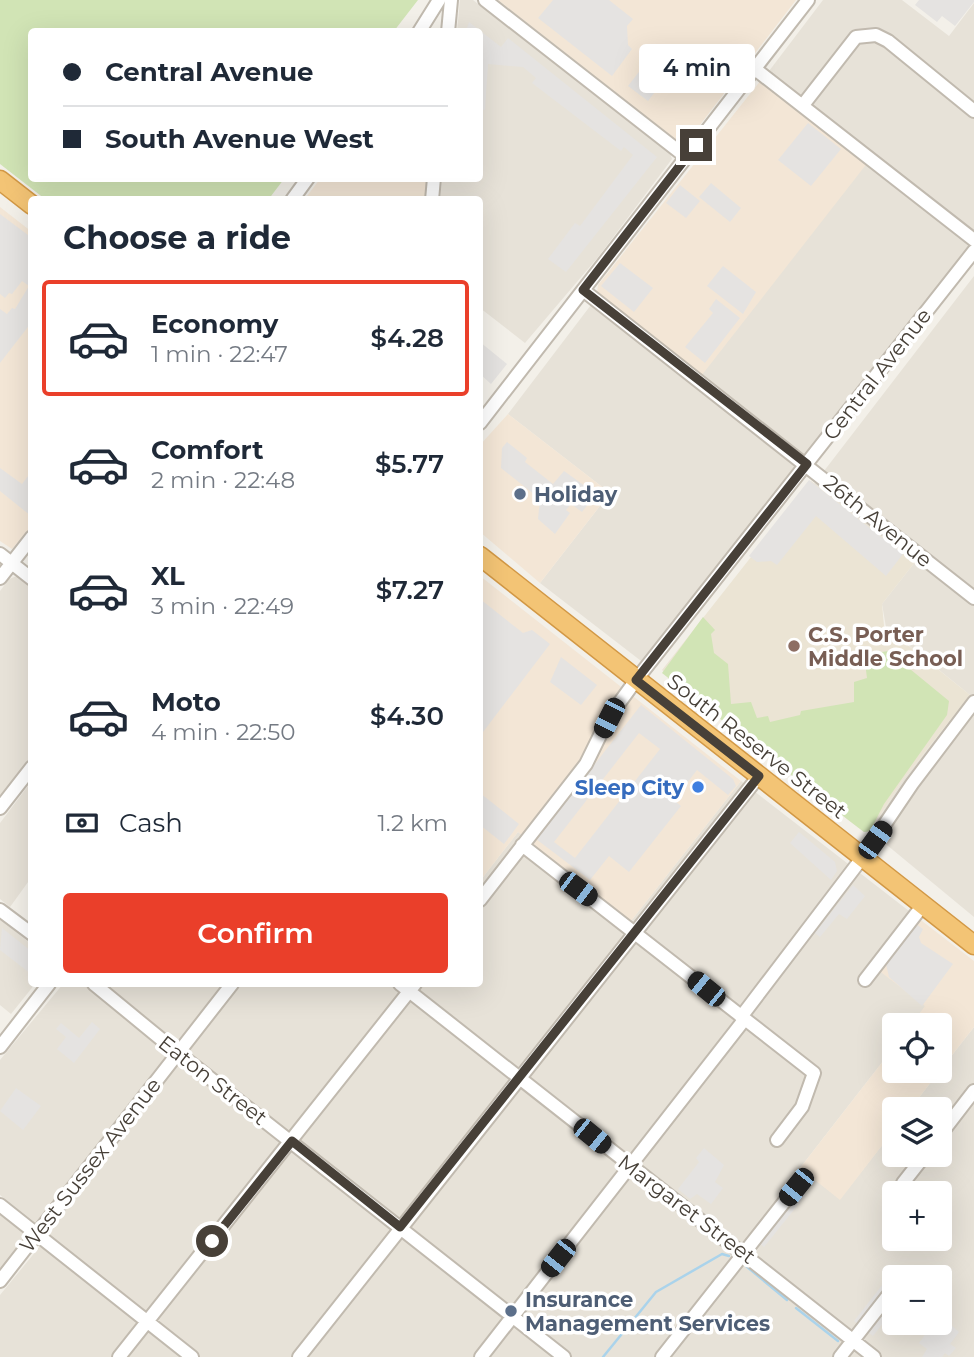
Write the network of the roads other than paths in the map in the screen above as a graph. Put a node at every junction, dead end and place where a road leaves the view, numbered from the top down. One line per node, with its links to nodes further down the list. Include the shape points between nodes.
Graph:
1 (439, 0): 5 (street)
2 (451, 0): 6 (street)
3 (485, 0): 10 (street)
4 (808, 0): 7 (street)
5 (422, 28)
6 (448, 28)
7 (755, 68): 8 (street); 10 (street)
8 (803, 105): 9 (street, via 856,37 868,34 888,41); 13 (street)
9 (974, 110)
10 (686, 157): 15 (street)
11 (0, 180): 12 (highway)
12 (28, 202)
13 (974, 240)
14 (974, 251): 17 (street, Central Avenue)
15 (583, 290): 16 (street); 17 (street, 26th Avenue)
16 (483, 419)
17 (807, 464): 24 (street, 26th Avenue); 25 (street, Central Avenue)
18 (28, 542): 21 (street)
19 (0, 554): 21 (street)
20 (483, 558): 25 (highway, South Reserve Street)
21 (12, 563): 22 (street); 23 (street)
22 (28, 576)
23 (0, 578)
24 (974, 598)
25 (636, 680): 28 (highway, South Reserve Street); 30 (street, Central Avenue, via 609,718 586,764)
26 (974, 702): 31 (street)
27 (28, 772): 29 (street)
28 (759, 776): 31 (highway, South Reserve Street); 36 (street)
29 (0, 808)
30 (522, 845): 32 (street, Central Avenue); 36 (street)
31 (862, 858): 33 (highway, South Reserve Street); 44 (street)
32 (483, 896)
33 (923, 905): 37 (highway, South Reserve Street); 38 (street)
34 (0, 910): 35 (street)
35 (28, 931)
36 (635, 932): 44 (street); 47 (street)
37 (974, 945)
38 (866, 980)
39 (47, 987): 45 (street)
40 (98, 987): 46 (street, Eaton Street)
41 (230, 987): 46 (street, West Sussex Avenue)
42 (407, 987): 51 (street)
43 (409, 987): 47 (street, Margaret Street)
44 (742, 1018): 50 (street, via 814,1073 802,1107); 52 (street)
45 (0, 1046)
46 (178, 1053): 51 (street, Eaton Street); 58 (street, West Sussex Avenue)
47 (519, 1078): 52 (street, Margaret Street); 57 (street)
48 (974, 1091): 49 (street)
49 (952, 1119)
50 (777, 1140)
51 (292, 1141): 57 (street, Eaton Street); 63 (street)
52 (629, 1165): 59 (street, Margaret Street); 62 (street)
53 (916, 1167): 54 (street)
54 (905, 1181)
55 (796, 1187): 59 (street)
56 (0, 1205): 58 (street)
57 (400, 1227): 62 (street, Eaton Street); 67 (street)
58 (36, 1235): 60 (street, West Sussex Avenue); 63 (street)
59 (745, 1253): 64 (street, Margaret Street); 70 (street)
60 (0, 1281)
61 (882, 1303): 64 (street)
62 (512, 1317): 68 (street); 69 (street, Eaton Street)
63 (148, 1320): 65 (street); 66 (street)
64 (853, 1340): 71 (street); 72 (street, Margaret Street)
65 (119, 1357)
66 (192, 1357)
67 (299, 1357)
68 (481, 1357)
69 (564, 1357)
70 (662, 1357)
71 (840, 1357)
72 (874, 1357)

